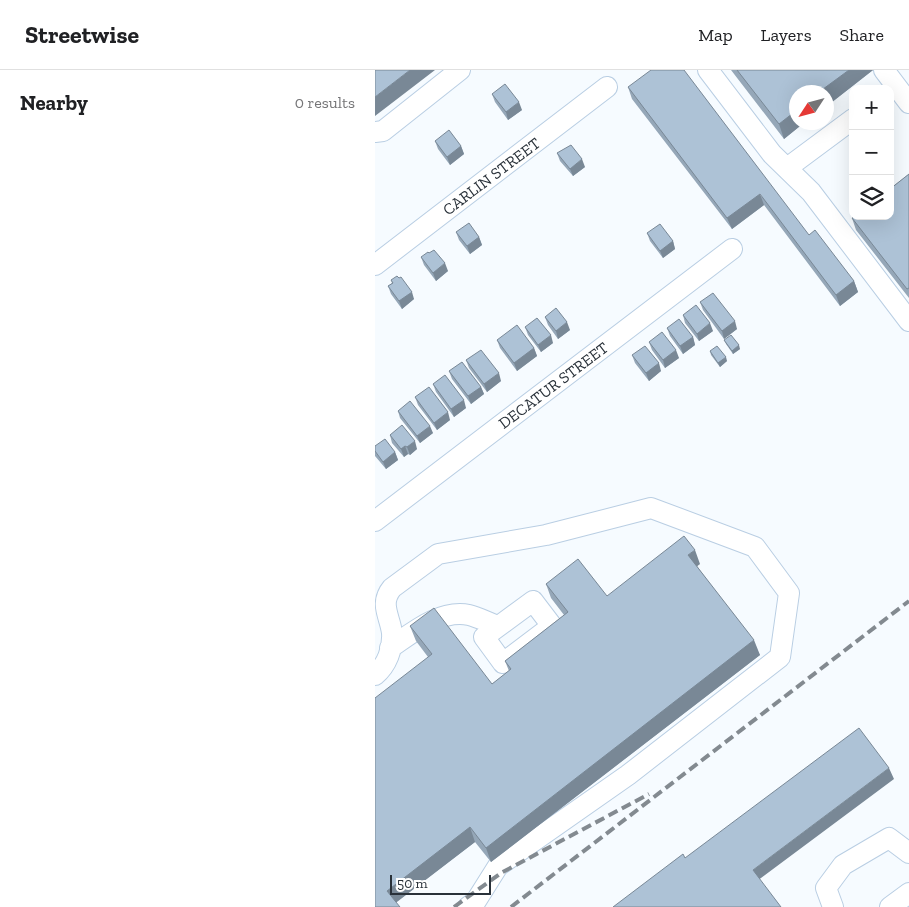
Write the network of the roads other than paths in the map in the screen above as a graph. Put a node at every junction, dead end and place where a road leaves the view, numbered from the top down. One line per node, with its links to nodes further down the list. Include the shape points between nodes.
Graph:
1 (460, 70): 9 (street, via 383,131)
2 (708, 70): 10 (street, via 772,154)
3 (884, 70): 4 (street)
4 (892, 85)
5 (607, 88): 12 (street, CARLIN STREET)
6 (894, 89): 7 (street)
7 (909, 103)
8 (849, 122): 10 (street)
9 (375, 132)
10 (787, 168): 13 (street, via 811,192)
11 (732, 249): 14 (street, DECATUR STREET)
12 (375, 265)
13 (909, 321)
14 (375, 521)
15 (498, 626): 16 (street, via 468,615 443,616 420,627)
16 (391, 648): 17 (street, via 383,667); 20 (street, via 387,593 438,554 546,535 651,508 755,547 789,593 780,658 628,776 498,866 476,901)
17 (375, 675)
18 (909, 853): 21 (street, via 889,838 843,865 826,888)
19 (909, 892): 22 (street)
20 (468, 907)
21 (833, 907)
22 (890, 907)

